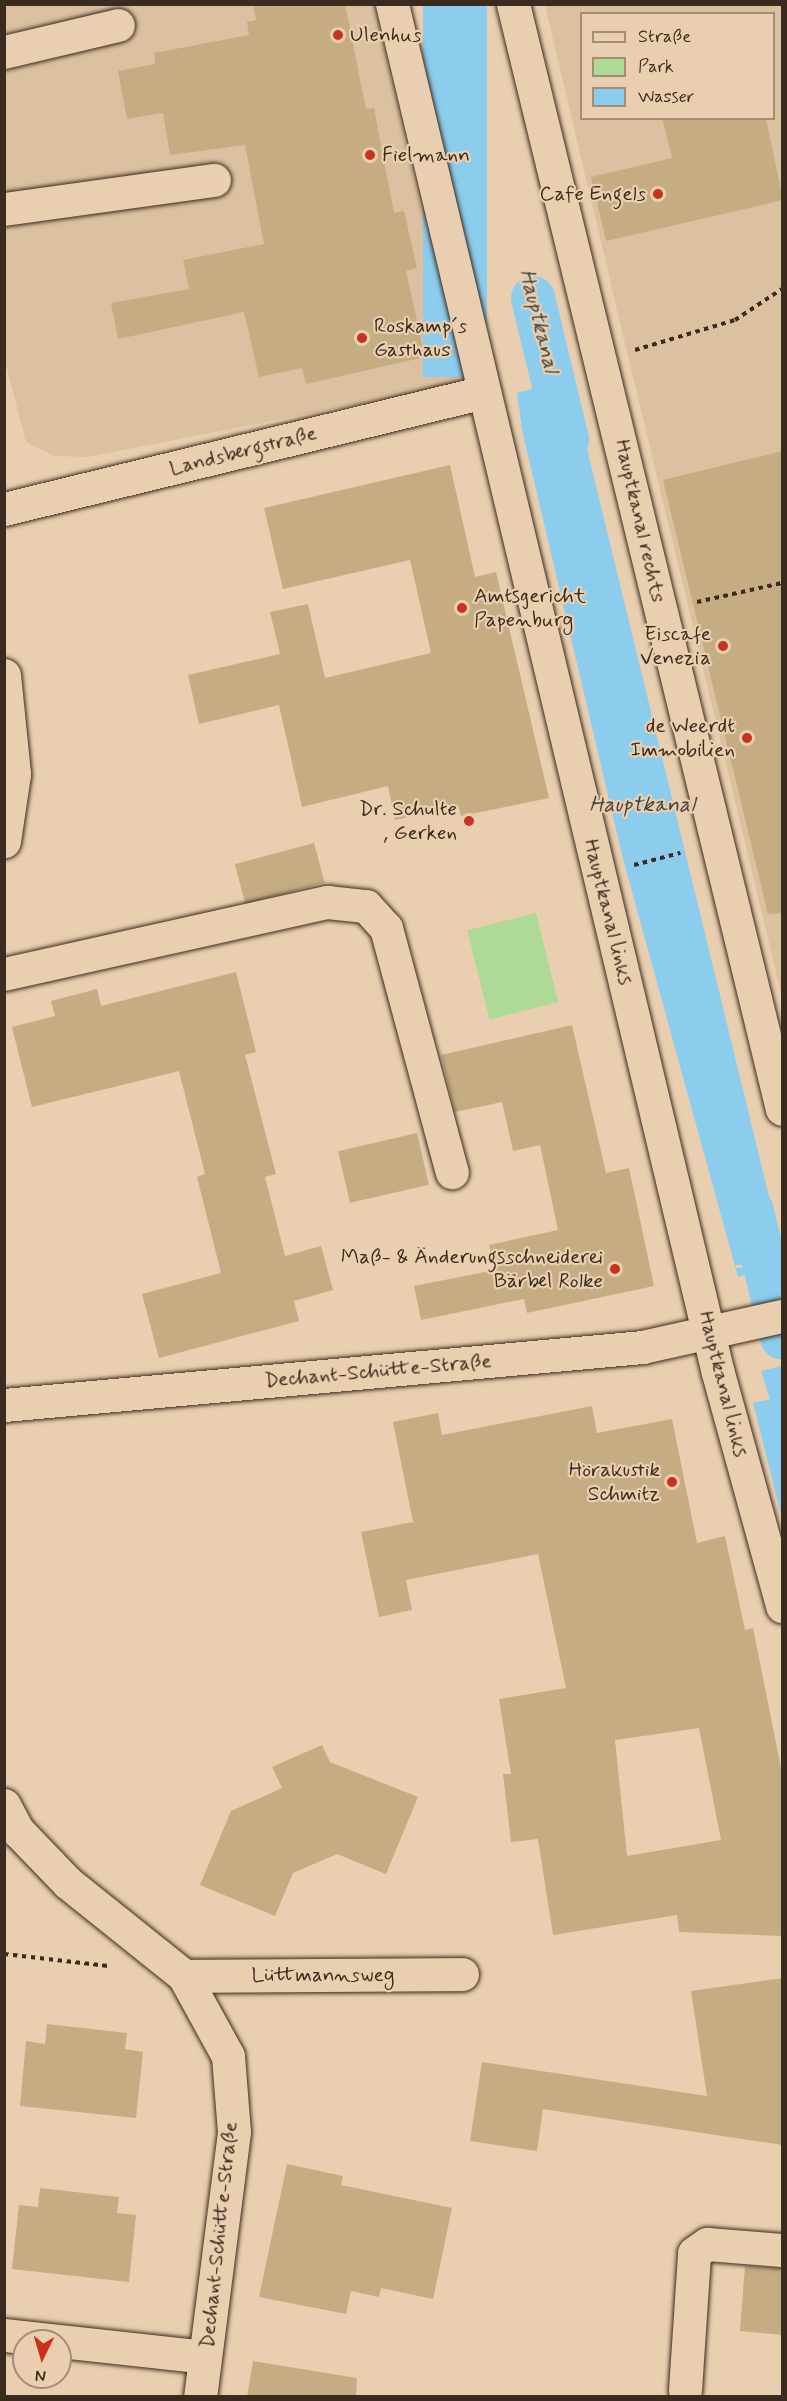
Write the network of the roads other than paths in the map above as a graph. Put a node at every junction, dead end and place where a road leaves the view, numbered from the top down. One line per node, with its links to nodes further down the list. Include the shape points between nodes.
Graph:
1 (392, 4): 7 (street, Hauptkanal links)
2 (513, 4): 12 (street, Hauptkanal rechts)
3 (118, 24): 4 (street)
4 (4, 52)
5 (214, 180): 6 (street)
6 (4, 209)
7 (481, 393): 8 (street, Landsbergstraße); 15 (street, Hauptkanal links)
8 (4, 509)
9 (4, 675): 10 (street, via 14,774)
10 (4, 841)
11 (4, 974): 13 (street, via 327,902 366,906 386,928)
12 (783, 1108)
13 (452, 1172)
14 (783, 1316): 15 (street, Dechant-Schütte-Straße)
15 (709, 1334): 16 (street, Dechant-Schütte-Straße, via 642,1347); 17 (street, Hauptkanal links)
16 (4, 1405)
17 (783, 1606)
18 (4, 1805): 20 (street, Dechant-Schütte-Straße, via 18,1832 68,1883)
19 (462, 1974): 20 (street, Lüttmannsweg)
20 (184, 1976): 23 (street, Dechant-Schütte-Straße, via 228,2056 234,2132)
21 (783, 2250): 24 (street, via 707,2244 694,2253)
22 (4, 2335): 23 (street)
23 (205, 2357): 25 (street, Dechant-Schütte-Straße)
24 (685, 2390)
25 (200, 2397)

